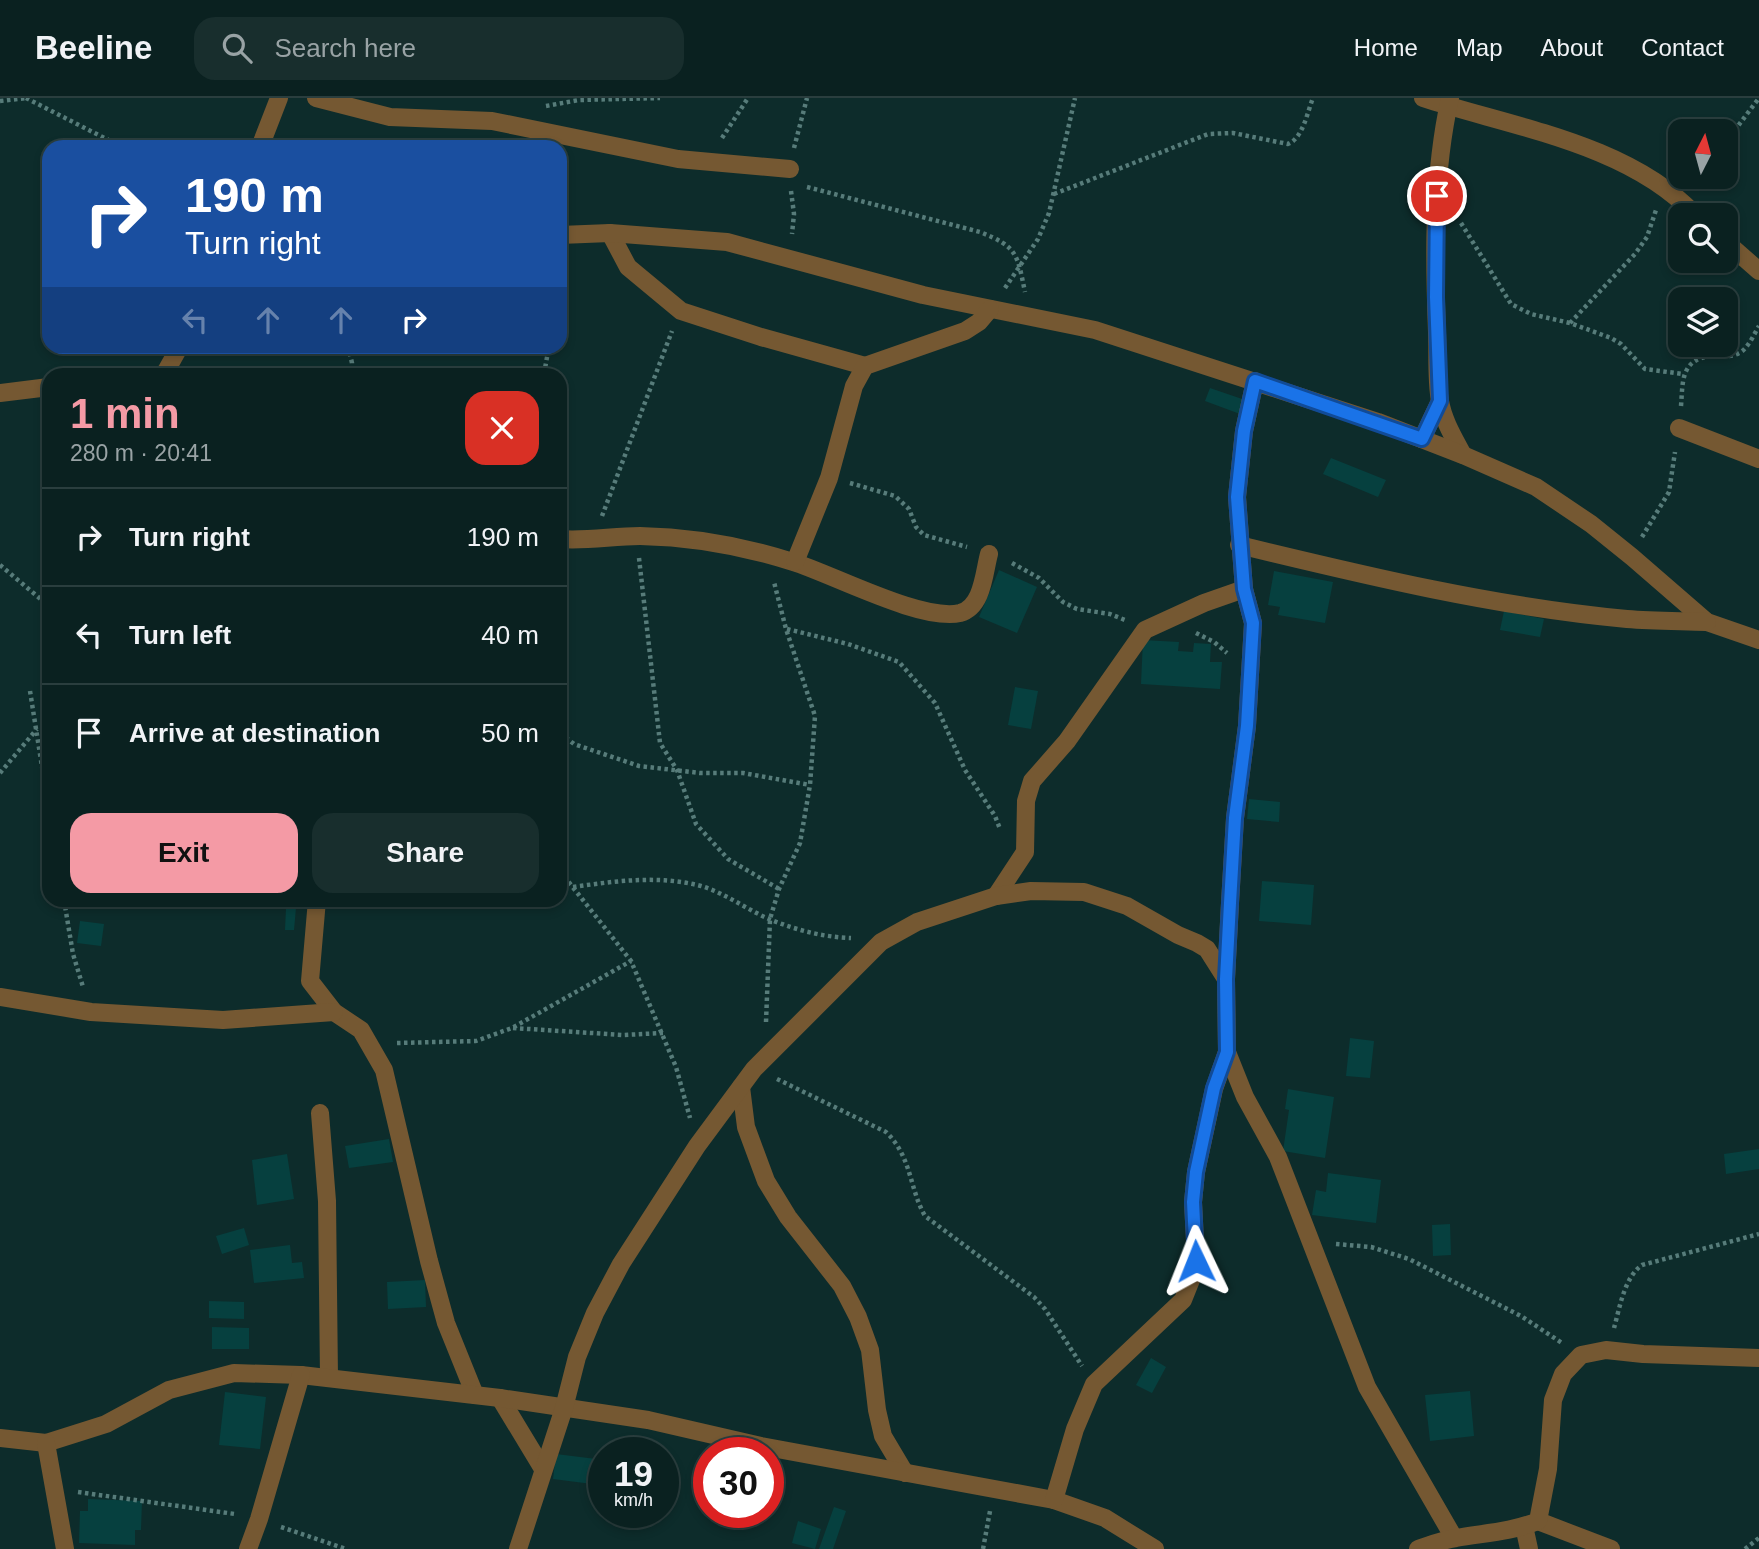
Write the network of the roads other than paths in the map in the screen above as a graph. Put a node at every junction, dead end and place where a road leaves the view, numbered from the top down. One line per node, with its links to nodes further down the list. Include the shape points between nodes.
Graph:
1 (279, 98): 5 (street)
2 (316, 98): 6 (street, via 390,117 492,121 678,159)
3 (1423, 98): 4 (street)
4 (1449, 102): 7 (street, via 1607,156 1644,173); 17 (street, via 1437,196)
5 (264, 140)
6 (790, 169)
7 (1683, 203)
8 (610, 233): 9 (street); 12 (street, via 727,243); 13 (street, via 628,267 681,311)
9 (567, 235)
10 (1738, 253): 11 (street)
11 (1759, 271)
12 (990, 309): 13 (street, via 965,331); 14 (street, via 1095,330)
13 (865, 366): 25 (street, via 854,386 829,478)
14 (1255, 381): 19 (street); 23 (street, via 1237,497)
15 (42, 388): 16 (street)
16 (0, 393)
17 (1440, 401): 19 (street); 20 (street)
18 (1679, 428): 21 (street)
19 (1422, 439): 20 (street)
20 (1463, 455): 27 (street, via 1536,488 1591,524)
21 (1759, 459)
22 (567, 539): 25 (street, via 699,539)
23 (1239, 545): 26 (street); 27 (street, via 1447,592 1560,611)
24 (989, 554): 25 (street, via 979,594 971,608 960,613 921,610)
25 (795, 562)
26 (1244, 589): 29 (street, via 1145,630 1067,741 1032,781 1026,801 1027,846); 31 (street, via 1253,623)
27 (1707, 622): 28 (street)
28 (1759, 640)
29 (996, 897): 31 (street, via 1064,890 1127,905 1207,949); 35 (street, via 917,922 881,942)
30 (316, 907): 33 (street, via 310,981)
31 (1226, 979): 34 (street)
32 (0, 997): 33 (street, via 91,1012 223,1020)
33 (334, 1012): 40 (street, via 361,1030 384,1070 446,1324)
34 (1227, 1052): 47 (street, via 1214,1088 1196,1172 1196,1261 1191,1280 1183,1300 1094,1384); 49 (street, via 1278,1157 1367,1387)
35 (741, 1087): 42 (street, via 621,1264 577,1357); 46 (street, via 746,1127 766,1181 842,1286 858,1317 870,1350 883,1436)
36 (320, 1113): 39 (street, via 327,1201)
37 (1759, 1358): 48 (street, via 1606,1350 1581,1355 1563,1374 1553,1401 1548,1469)
38 (301, 1375): 39 (street); 44 (street, via 234,1373 169,1390 106,1424); 51 (street)
39 (329, 1378): 40 (street)
40 (475, 1395): 41 (street)
41 (500, 1398): 42 (street); 45 (street)
42 (564, 1408): 45 (street); 46 (street, via 648,1420)
43 (0, 1438): 44 (street)
44 (46, 1443): 50 (street)
45 (543, 1469): 52 (street)
46 (905, 1473): 47 (street)
47 (1054, 1500): 53 (street, via 1105,1518)
48 (1531, 1524): 49 (street); 55 (street); 56 (street)
49 (1454, 1538): 54 (street)
50 (65, 1549)
51 (248, 1549)
52 (518, 1549)
53 (1155, 1549)
54 (1418, 1549)
55 (1529, 1549)
56 (1611, 1549)

